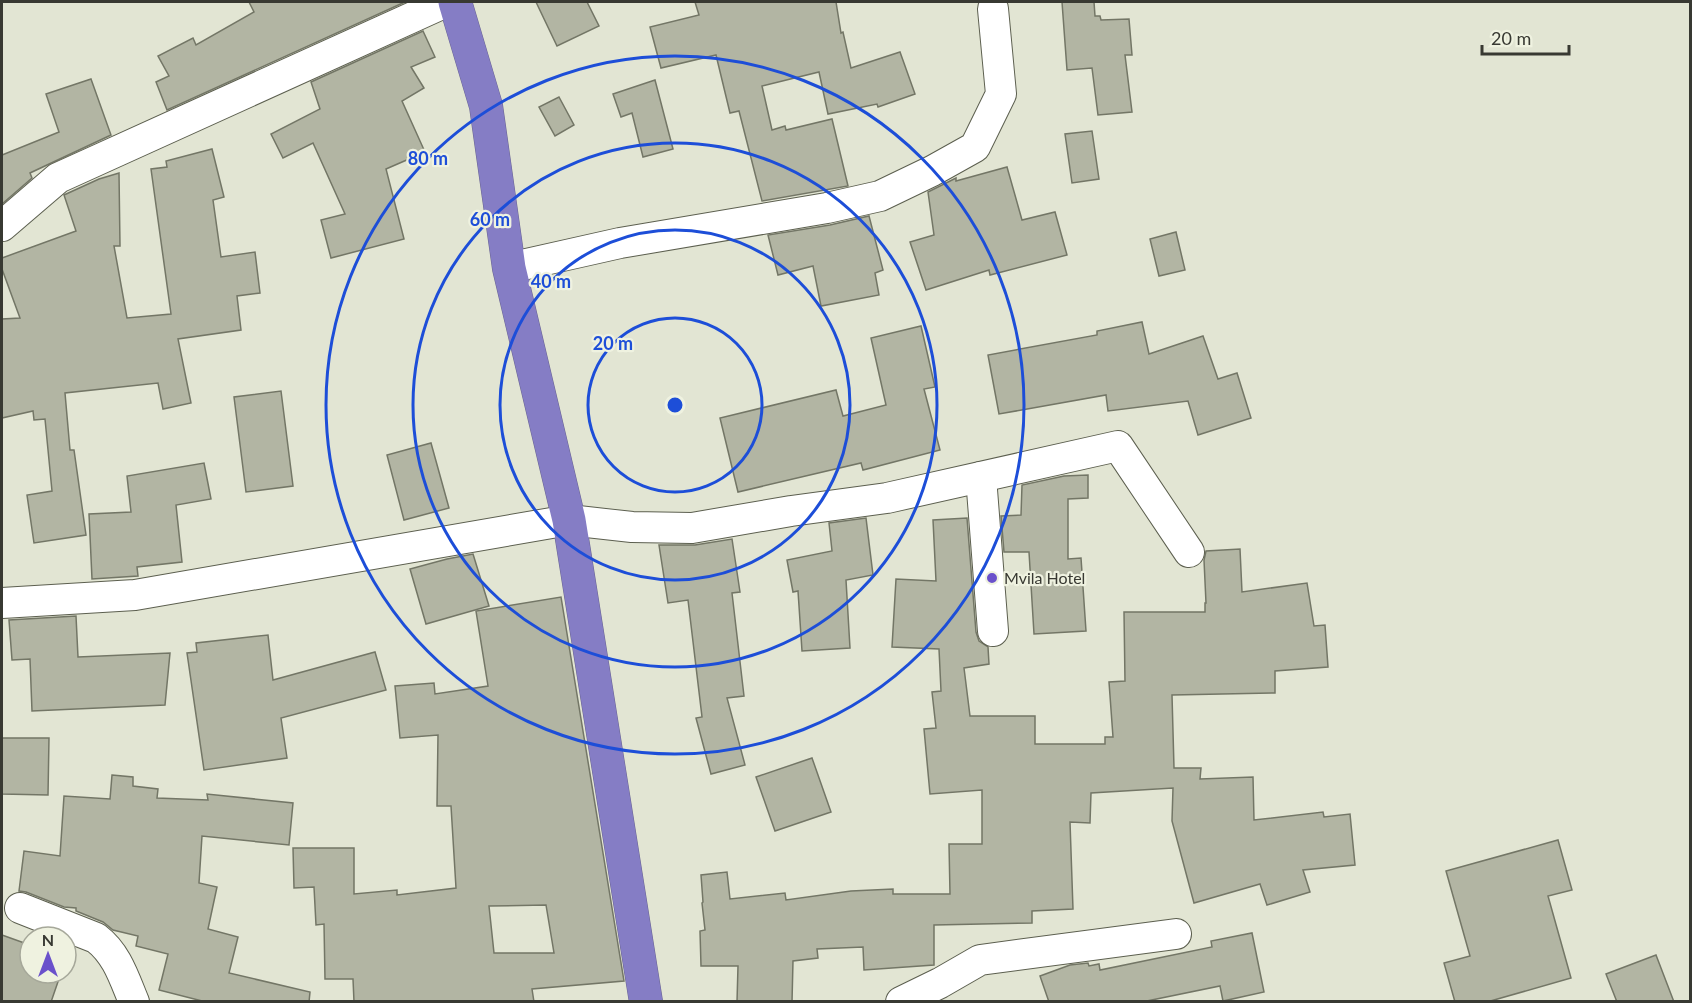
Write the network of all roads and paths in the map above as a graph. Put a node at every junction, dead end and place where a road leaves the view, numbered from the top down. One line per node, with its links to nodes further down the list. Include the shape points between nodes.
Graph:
1 (446, 2): 4 (street, via 58,178)
2 (455, 2): 5 (highway, via 486,106)
3 (993, 9): 5 (street, via 1001,94 975,147 932,171 880,196 620,243)
4 (2, 226)
5 (509, 268): 7 (highway)
6 (981, 477): 7 (street, via 886,498 692,528); 8 (street, via 1118,446); 10 (street)
7 (569, 520): 9 (street, via 135,595); 15 (highway)
8 (1190, 552)
9 (2, 603)
10 (993, 631)
11 (20, 908): 14 (street, via 96,938 106,946)
12 (1176, 934): 13 (street, via 980,960)
13 (943, 992): 16 (street)
14 (134, 1002)
15 (646, 1002)
16 (901, 1002)

